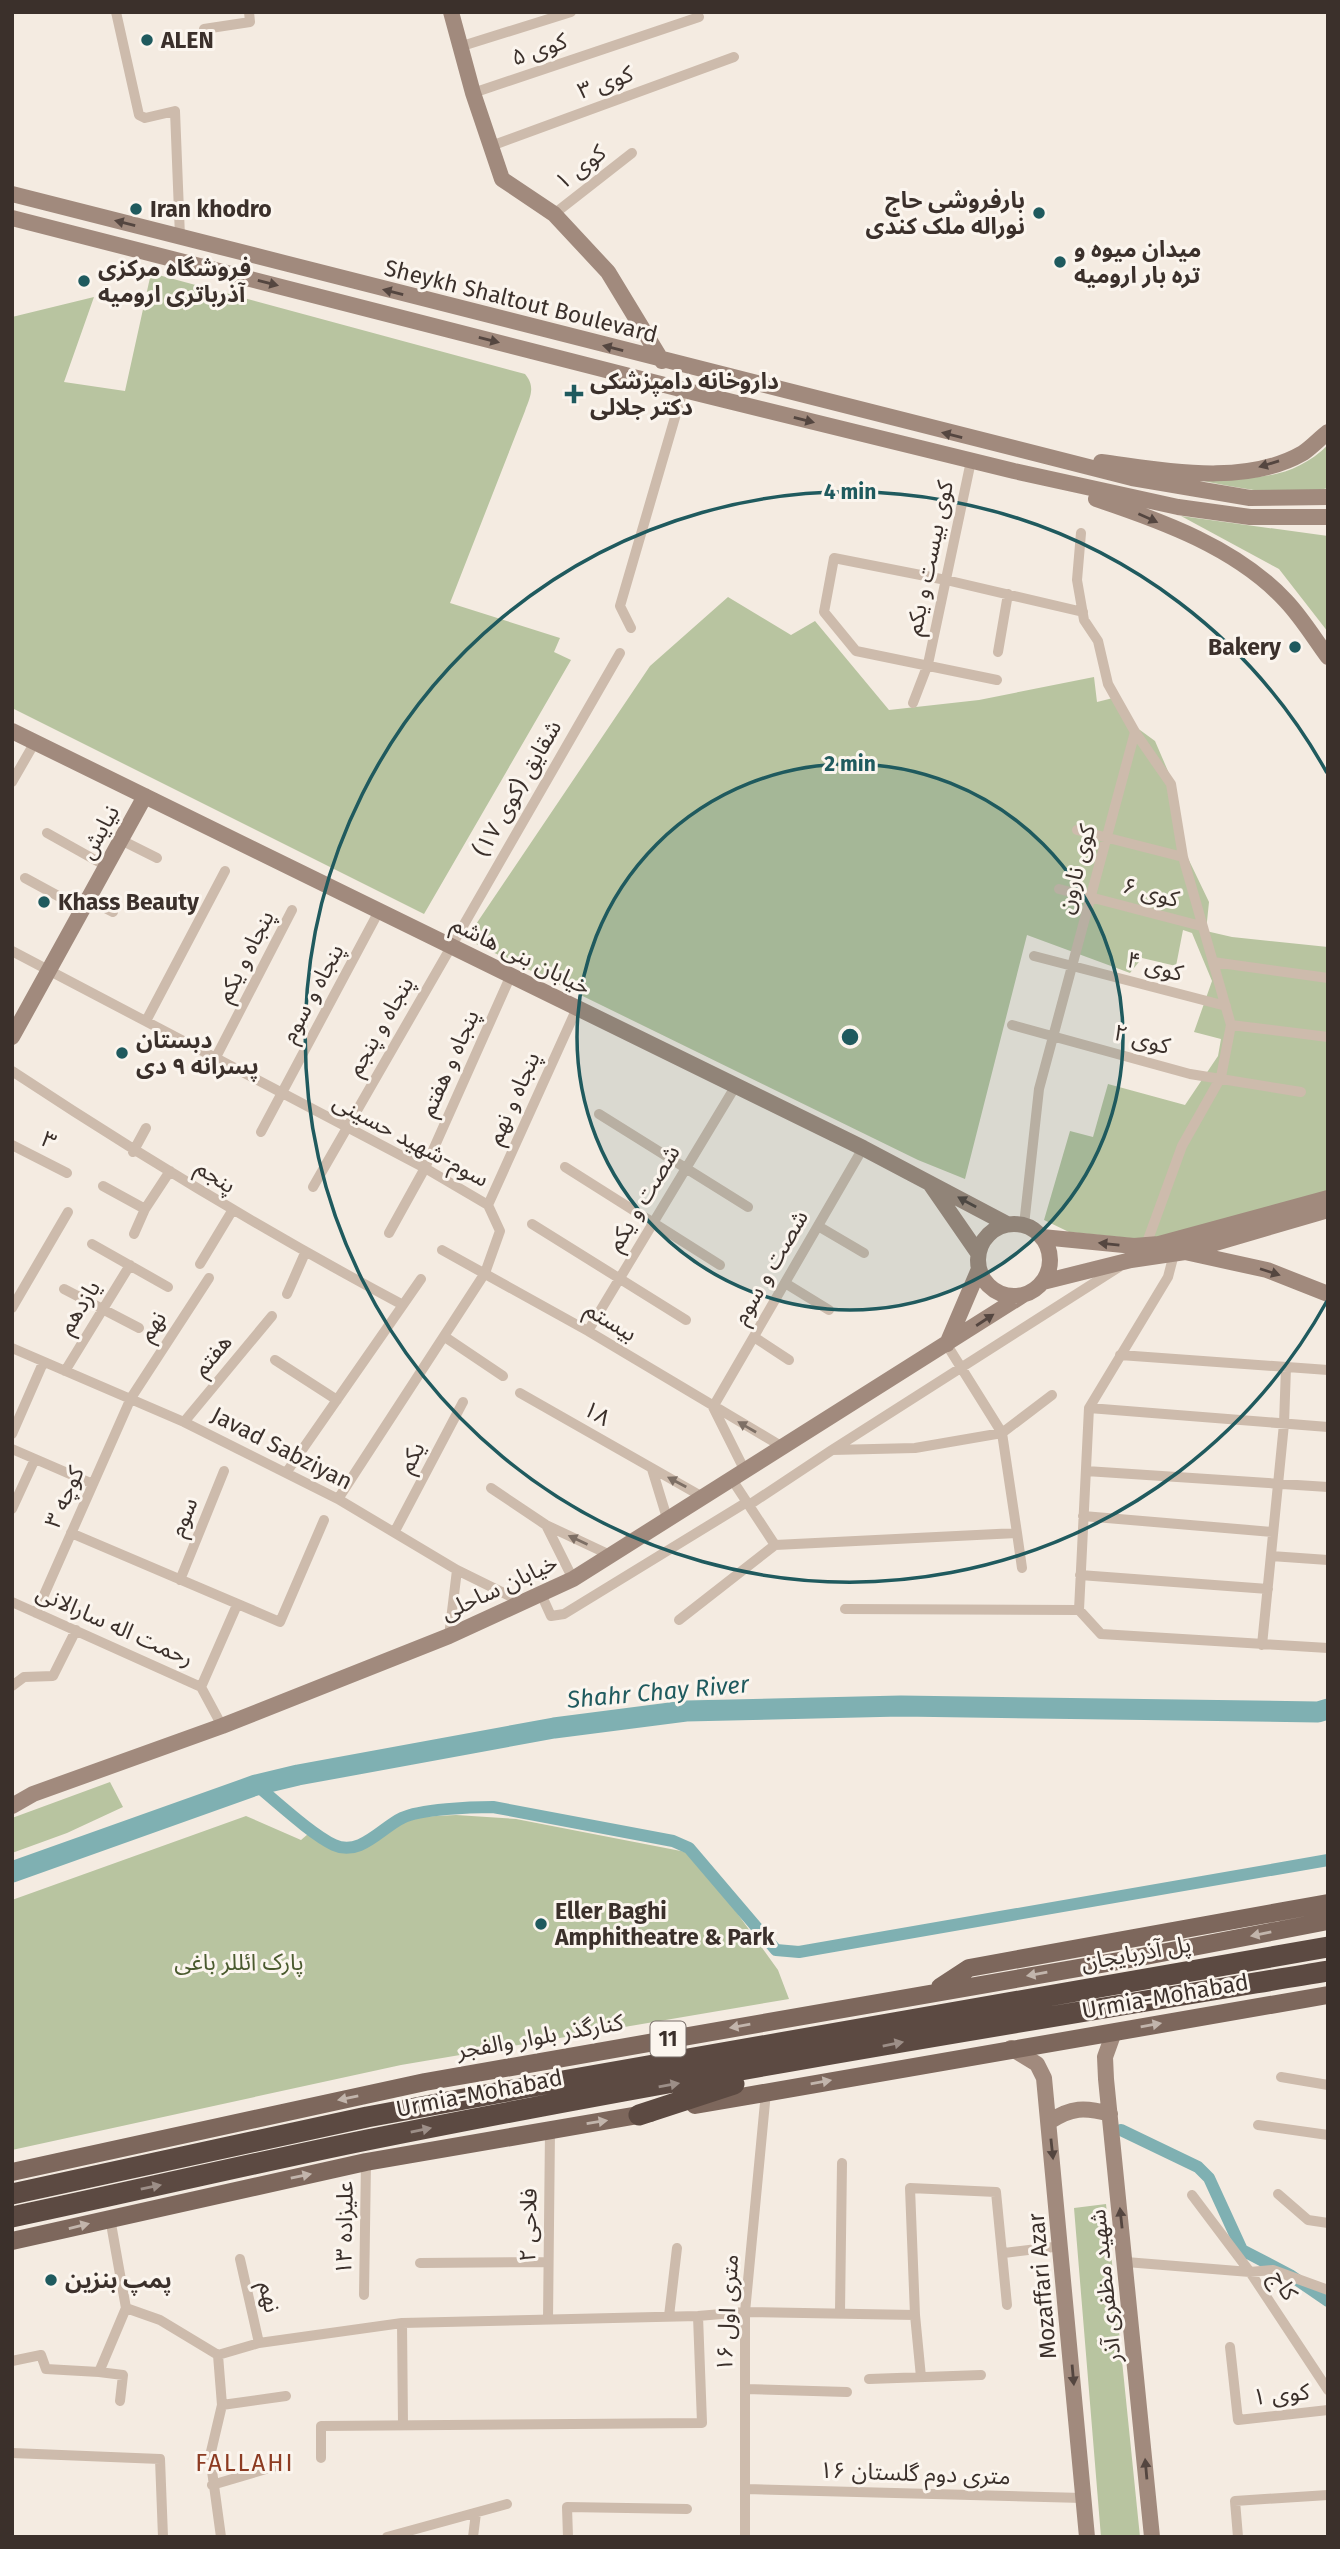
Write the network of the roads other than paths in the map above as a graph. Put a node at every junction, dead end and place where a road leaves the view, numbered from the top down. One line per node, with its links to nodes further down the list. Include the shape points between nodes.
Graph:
1 (116, 12): 15 (street, via 136,111 145,117 175,111)
2 (249, 12): 6 (street, via 250,22)
3 (451, 12): 7 (main road)
4 (571, 12): 7 (street)
5 (699, 17): 9 (street, کوی ۵)
6 (204, 29)
7 (459, 47): 9 (main road)
8 (734, 57): 10 (street, کوی ۳)
9 (472, 93): 10 (main road)
10 (491, 146): 13 (main road, via 502,179)
11 (632, 153): 13 (street, کوی ۱)
12 (12, 194): 15 (main road, Sheykh Shaltout Boulevard, one-way to 12)
13 (554, 214): 18 (main road, via 608,272)
14 (12, 218): 17 (main road, Sheykh Shaltout Boulevard, one-way to 17)
15 (180, 237): 16 (main road, Sheykh Shaltout Boulevard, one-way to 15)
16 (448, 306): 17 (main road); 18 (main road, Sheykh Shaltout Boulevard, one-way to 16)
17 (443, 328): 20 (main road, Sheykh Shaltout Boulevard, one-way to 20)
18 (662, 361): 19 (main road, Sheykh Shaltout Boulevard)
19 (751, 384): 21 (main road); 23 (main road, Sheykh Shaltout Boulevard, one-way to 19)
20 (683, 390): 21 (main road, Sheykh Shaltout Boulevard); 32 (street, via 620,606)
21 (746, 406): 24 (main road, Sheykh Shaltout Boulevard, one-way to 24)
22 (1328, 432): 23 (main road, one-way to 23, via 1303,453 1265,467 1230,471 1169,470)
23 (1019, 451): 26 (main road, via 1179,488 1250,498)
24 (971, 461): 25 (main road, Sheykh Shaltout Boulevard); 29 (street, کوی بیست و یکم)
25 (1014, 471): 27 (main road, via 1178,507 1250,517); 35 (main road, one-way to 35, via 1131,511 1233,558 1284,600)
26 (1328, 497)
27 (1328, 517)
28 (1082, 533): 31 (street, via 1077,580)
29 (946, 580): 30 (street); 36 (street, کوی بیست و یکم); 36 (street, کوی بیست و یکم, via 834,558 824,612 856,651)
30 (1008, 594): 31 (street); 33 (street)
31 (1083, 612): 40 (street, via 1098,641 1108,684)
32 (631, 628)
33 (998, 652)
34 (620, 653): 60 (street, شقایق (کوی ۱۷))
35 (1328, 657)
36 (929, 664): 37 (street, کوی بیست و یکم); 38 (street, کوی بیست و یکم)
37 (997, 680)
38 (913, 703)
39 (12, 731): 41 (main road, خیابان بنی هاشم)
40 (1135, 732): 46 (street, کوی نارون); 48 (street, via 1171,784)
41 (35, 742): 42 (street); 43 (main road, خیابان بنی هاشم)
42 (12, 782)
43 (145, 796): 47 (main road, نیایش); 57 (main road, خیابان بنی هاشم)
44 (1077, 830): 46 (street)
45 (47, 833): 50 (street)
46 (1107, 837): 48 (street); 54 (street, کوی نارون)
47 (121, 840): 49 (street); 50 (main road, نیایش)
48 (1182, 857): 59 (street)
49 (157, 858)
50 (106, 866): 55 (main road, نیایش)
51 (225, 871): 70 (street)
52 (25, 878): 55 (street)
53 (1059, 890): 54 (street)
54 (1091, 898): 59 (street, کوی ۶); 64 (street, کوی نارون)
55 (85, 904): 58 (street); 65 (main road, نیایش)
56 (292, 910): 76 (street, پنجاه و یکم)
57 (379, 911): 60 (main road, خیابان بنی هاشم); 81 (street, پنجاه و سوم)
58 (113, 912)
59 (1201, 926): 63 (street)
60 (450, 945): 66 (main road, خیابان بنی هاشم); 84 (street, پنجاه و پنجم)
61 (12, 951): 65 (street)
62 (1034, 956): 64 (street)
63 (1213, 962): 67 (street); 68 (street)
64 (1072, 966): 68 (street, کوی ۴); 74 (street, کوی نارون)
65 (49, 970): 70 (street, سوم-شهید حسینی); 73 (main road, نیایش)
66 (511, 975): 69 (main road, خیابان بنی هاشم); 90 (street, پنجاه و هفتم)
67 (1328, 978)
68 (1226, 1006): 71 (street)
69 (577, 1008): 79 (main road, خیابان بنی هاشم); 98 (street, پنجاه و نهم)
70 (146, 1021): 76 (street, سوم-شهید حسینی)
71 (1231, 1025): 75 (street); 78 (street)
72 (1012, 1026): 74 (street)
73 (12, 1037)
74 (1053, 1037): 78 (street, کوی ۲, via 1190,1074); 107 (street, کوی نارون, via 1039,1089)
75 (1328, 1037)
76 (215, 1059): 81 (street, سوم-شهید حسینی)
77 (12, 1071): 88 (street, پنجم)
78 (1221, 1077): 80 (street, کوی ۲); 114 (street, via 1182,1146)
79 (735, 1087): 87 (main road, خیابان بنی هاشم); 91 (street, شصت و یکم)
80 (1301, 1092)
81 (282, 1094): 84 (street, سوم-شهید حسینی); 85 (street, پنجاه و سوم)
82 (598, 1114): 91 (street)
83 (146, 1128): 88 (street)
84 (346, 1128): 90 (street, سوم-شهید حسینی); 96 (street)
85 (261, 1132)
86 (12, 1145): 93 (street, ۳)
87 (863, 1147): 94 (main road, خیابان بنی هاشم); 108 (street, شصت و سوم)
88 (133, 1152): 92 (street, پنجم)
89 (565, 1167): 104 (street)
90 (425, 1168): 98 (street, سوم-شهید حسینی); 109 (street, پنجاه و هفتم)
91 (685, 1168): 99 (street); 104 (street, شصت و یکم)
92 (170, 1171): 100 (street); 102 (street, پنجم)
93 (67, 1173)
94 (927, 1180): 106 (main road, خیابان بنی هاشم, one-way to 94); 120 (main road)
95 (103, 1186): 100 (street)
96 (313, 1187)
97 (1328, 1198): 115 (main road)
98 (488, 1205): 125 (street, سوم-شهید حسینی, via 500,1231)
99 (748, 1207)
100 (145, 1209): 110 (street)
101 (1328, 1210): 111 (main road)
102 (232, 1211): 117 (street, پنجم); 121 (street)
103 (68, 1212): 137 (street)
104 (653, 1222): 124 (street); 127 (street, شصت و یکم)
105 (532, 1224): 127 (street)
106 (1007, 1224): 107 (main road); 120 (main road, via 988,1234)
107 (1024, 1225): 112 (main road)
108 (818, 1226): 118 (street); 130 (street, شصت و سوم)
109 (389, 1233)
110 (134, 1234)
111 (1235, 1235): 115 (main road); 122 (main road, via 1231,1243)
112 (1042, 1237): 114 (main road, one-way to 112); 129 (main road, via 1050,1264)
113 (92, 1244): 123 (street)
114 (1146, 1245): 115 (main road)
115 (1179, 1248): 119 (main road); 122 (main road); 148 (street, via 1168,1277)
116 (442, 1250): 125 (street, بیستم)
117 (305, 1253): 133 (street); 136 (street, پنجم)
118 (864, 1253)
119 (1131, 1260): 129 (main road); 152 (street)
120 (978, 1261): 135 (main road, via 995,1291); 146 (main road)
121 (200, 1264)
122 (1240, 1264): 134 (main road, one-way to 134)
123 (130, 1265): 131 (street); 138 (street, یازدهم)
124 (720, 1265)
125 (485, 1272): 143 (street, بیستم); 144 (street, سوم-شهید حسینی)
126 (209, 1278): 159 (street, نهم)
127 (619, 1278): 141 (street); 143 (street, شصت و یکم)
128 (421, 1279): 136 (street)
129 (1043, 1282): 135 (main road)
130 (785, 1283): 139 (street); 145 (street, شصت و سوم)
131 (168, 1287)
132 (64, 1289): 138 (street)
133 (288, 1294)
134 (1328, 1294)
135 (1023, 1295): 146 (main road, خیابان ساحلی, one-way to 135)
136 (403, 1305): 160 (street)
137 (12, 1308)
138 (103, 1309): 142 (street); 155 (street, یازدهم)
139 (829, 1310)
140 (272, 1315): 164 (street, هفتم)
141 (686, 1320)
142 (139, 1328)
143 (587, 1331): 162 (street, بیستم)
144 (445, 1337): 156 (street); 183 (street, سوم-شهید حسینی)
145 (754, 1337): 150 (street); 162 (street, شصت و سوم)
146 (947, 1345): 152 (street); 169 (main road, خیابان ساحلی)
147 (12, 1349): 151 (street, Javad Sabziyan)
148 (1120, 1355): 153 (street); 163 (street)
149 (275, 1360): 160 (street)
150 (789, 1360)
151 (43, 1363): 155 (street, Javad Sabziyan); 168 (street)
152 (961, 1367): 167 (street); 171 (street)
153 (1286, 1367): 154 (street); 165 (street)
154 (1328, 1370)
155 (65, 1371): 159 (street, Javad Sabziyan)
156 (503, 1376)
157 (520, 1393): 173 (street, ۱۸)
158 (1052, 1395): 167 (street)
159 (131, 1398): 164 (street, Javad Sabziyan); 178 (street, کوچه ۳)
160 (337, 1400): 176 (street)
161 (463, 1402): 190 (street, یکم)
162 (713, 1407): 169 (street, بیستم, one-way to 162); 177 (street)
163 (1089, 1408): 165 (street); 175 (street)
164 (184, 1422): 176 (street, Javad Sabziyan)
165 (1284, 1424): 166 (street); 179 (street)
166 (1328, 1427)
167 (1002, 1433): 171 (street, via 915,1448); 193 (street)
168 (12, 1434)
169 (781, 1446): 177 (main road, خیابان ساحلی)
170 (12, 1449): 172 (street)
171 (832, 1450): 184 (street)
172 (35, 1459): 178 (street); 185 (street)
173 (652, 1469): 182 (street, ۱۸, one-way to 173); 187 (street)
174 (224, 1471): 202 (street, سوم)
175 (1086, 1471): 179 (street); 186 (street)
176 (286, 1473): 183 (street, Javad Sabziyan)
177 (737, 1474): 182 (main road, خیابان ساحلی); 184 (street)
178 (93, 1484): 192 (street, کوچه ۳)
179 (1278, 1484): 181 (street); 191 (street)
180 (491, 1488): 189 (street)
181 (1328, 1488)
182 (701, 1496): 187 (main road, خیابان ساحلی)
183 (338, 1499): 190 (street, Javad Sabziyan)
184 (748, 1503): 194 (street); 204 (street, via 564,1614 551,1616)
185 (12, 1509)
186 (1083, 1516): 191 (street); 200 (street)
187 (667, 1518): 195 (main road, خیابان ساحلی)
188 (324, 1520): 207 (street, via 280,1622)
189 (546, 1525): 195 (street, one-way to 189); 201 (street)
190 (395, 1531): 199 (street, Javad Sabziyan)
191 (1273, 1532): 196 (street)
192 (71, 1533): 202 (street); 210 (street, کوچه ۳)
193 (1017, 1533): 194 (street); 198 (street)
194 (775, 1545): 211 (street)
195 (610, 1555): 201 (main road, خیابان ساحلی)
196 (1271, 1556): 197 (street); 203 (street)
197 (1328, 1560)
198 (1022, 1568)
199 (457, 1570): 206 (street, Javad Sabziyan); 213 (street)
200 (1080, 1575): 203 (street); 209 (street)
201 (573, 1579): 204 (main road, خیابان ساحلی)
202 (180, 1580): 207 (street)
203 (1268, 1589): 214 (street)
204 (541, 1594): 206 (main road, خیابان ساحلی)
205 (12, 1602): 210 (street, رحمت اله سارالانی)
206 (524, 1603): 213 (main road, خیابان ساحلی)
207 (237, 1605): 217 (street)
208 (845, 1609): 209 (street)
209 (1079, 1610): 214 (street, via 1101,1634)
210 (36, 1613): 212 (street, رحمت اله سارالانی)
211 (679, 1620)
212 (76, 1630): 216 (street, via 52,1676 24,1677); 217 (street, رحمت اله سارالانی)
213 (449, 1636): 218 (main road, خیابان ساحلی)
214 (1262, 1645): 215 (street)
215 (1328, 1648)
216 (12, 1686)
217 (201, 1687): 218 (street)
218 (222, 1726): 219 (main road, خیابان ساحلی)
219 (33, 1794): 220 (main road, خیابان ساحلی); 221 (main road, خیابان ساحلی)
220 (12, 1795)
221 (12, 1806)
222 (1328, 1903): 226 (main road, via 969,1968)
223 (1328, 1921): 226 (main road, کنارگذر بلوار والفجر / 11, one-way to 226)
224 (1328, 1947): 229 (highway, پل آذربایجان)
225 (1328, 1971): 233 (highway, Urmia-Mohabad / 11, one-way to 225)
226 (931, 1992): 228 (main road, کنارگذر بلوار والفجر / 11)
227 (1328, 1995): 230 (main road, Urmia-Mohabad, one-way to 227)
228 (863, 2004): 232 (main road); 245 (main road, کنارگذر بلوار والفجر / 11, one-way to 245, via 425,2081)
229 (954, 2010): 232 (highway, Urmia-Mohabad / 11)
230 (1114, 2032): 231 (main road, Urmia-Mohabad); 237 (main road, شهید مظفری آذر, via 1105,2057)
231 (1011, 2048): 236 (main road, one-way to 231); 239 (main road, Mozaffari Azar, via 1037,2064 1044,2078)
232 (719, 2054): 246 (highway, Urmia-Mohabad / 11, via 367,2117)
233 (806, 2061): 238 (highway); 249 (highway, Urmia-Mohabad / 11, one-way to 233, via 379,2138)
234 (1281, 2077): 235 (street)
235 (1328, 2085)
236 (766, 2092): 238 (main road); 265 (street, ۱۶ متری اول)
237 (1110, 2114): 239 (main road, via 1090,2108 1068,2109); 258 (main road, شهید مظفری آذر, one-way to 237)
238 (639, 2115): 241 (main road, one-way to 238)
239 (1049, 2122): 253 (main road, Mozaffari Azar, one-way to 253)
240 (1258, 2125): 242 (street)
241 (550, 2130): 243 (main road); 257 (street, فلاحی ۲)
242 (1328, 2135)
243 (366, 2162): 250 (main road, one-way to 243); 262 (street, ۱۳ علیزاده)
244 (842, 2163): 266 (street)
245 (12, 2172)
246 (12, 2194)
247 (1278, 2194): 251 (street, via 1308,2220)
248 (1192, 2195): 260 (street)
249 (12, 2217)
250 (110, 2218): 252 (main road, one-way to 250); 264 (street)
251 (1328, 2223)
252 (12, 2241)
253 (1062, 2246): 255 (street); 294 (main road, Mozaffari Azar, one-way to 294)
254 (677, 2248): 268 (street)
255 (1004, 2253): 263 (street); 267 (street, via 996,2192 911,2188)
256 (240, 2259): 272 (street, نهم)
257 (548, 2262): 259 (street); 270 (street, فلاحی ۲)
258 (1126, 2262): 260 (street, کاج); 305 (main road, شهید مظفری آذر, one-way to 258)
259 (420, 2263)
260 (1250, 2272): 261 (street, via 1273,2270); 280 (street, کاج)
261 (1328, 2290)
262 (364, 2295)
263 (1007, 2305)
264 (125, 2308): 274 (street, via 160,2320); 276 (street)
265 (745, 2312): 266 (street); 269 (street); 281 (street, ۱۶ متری اول)
266 (840, 2312): 267 (street)
267 (915, 2315): 278 (street)
268 (669, 2316): 269 (street); 270 (street)
269 (698, 2316): 287 (street, via 702,2423)
270 (548, 2320): 271 (street)
271 (402, 2323): 272 (street); 287 (street)
272 (259, 2343): 274 (street)
273 (1230, 2347): 286 (street, کوی ۱, via 1238,2420)
274 (218, 2356): 285 (street)
275 (12, 2361): 276 (street, via 41,2355 46,2369)
276 (99, 2372): 284 (street, via 123,2375)
277 (981, 2375): 278 (street)
278 (921, 2377): 279 (street)
279 (869, 2378)
280 (1326, 2384)
281 (745, 2389): 282 (street); 292 (street, ۱۶ متری اول)
282 (847, 2392)
283 (286, 2396): 285 (street)
284 (120, 2401)
285 (222, 2405): 291 (street, via 210,2456)
286 (1328, 2410)
287 (403, 2425): 289 (street, via 321,2426)
288 (12, 2453): 298 (street, via 160,2459)
289 (321, 2458)
290 (275, 2466): 291 (street)
291 (212, 2485): 299 (street)
292 (746, 2489): 294 (street, ۱۶ متری دوم گلستان); 303 (street, ۱۶ متری اول)
293 (1328, 2495): 306 (street, via 1235,2501)
294 (1083, 2498): 304 (main road, Mozaffari Azar)
295 (508, 2504): 297 (street)
296 (687, 2509): 302 (street, via 567,2507)
297 (475, 2513): 300 (street); 301 (street)
298 (163, 2537)
299 (221, 2537)
300 (387, 2537)
301 (473, 2537)
302 (568, 2537)
303 (745, 2537)
304 (1087, 2537)
305 (1152, 2537)
306 (1238, 2537)

